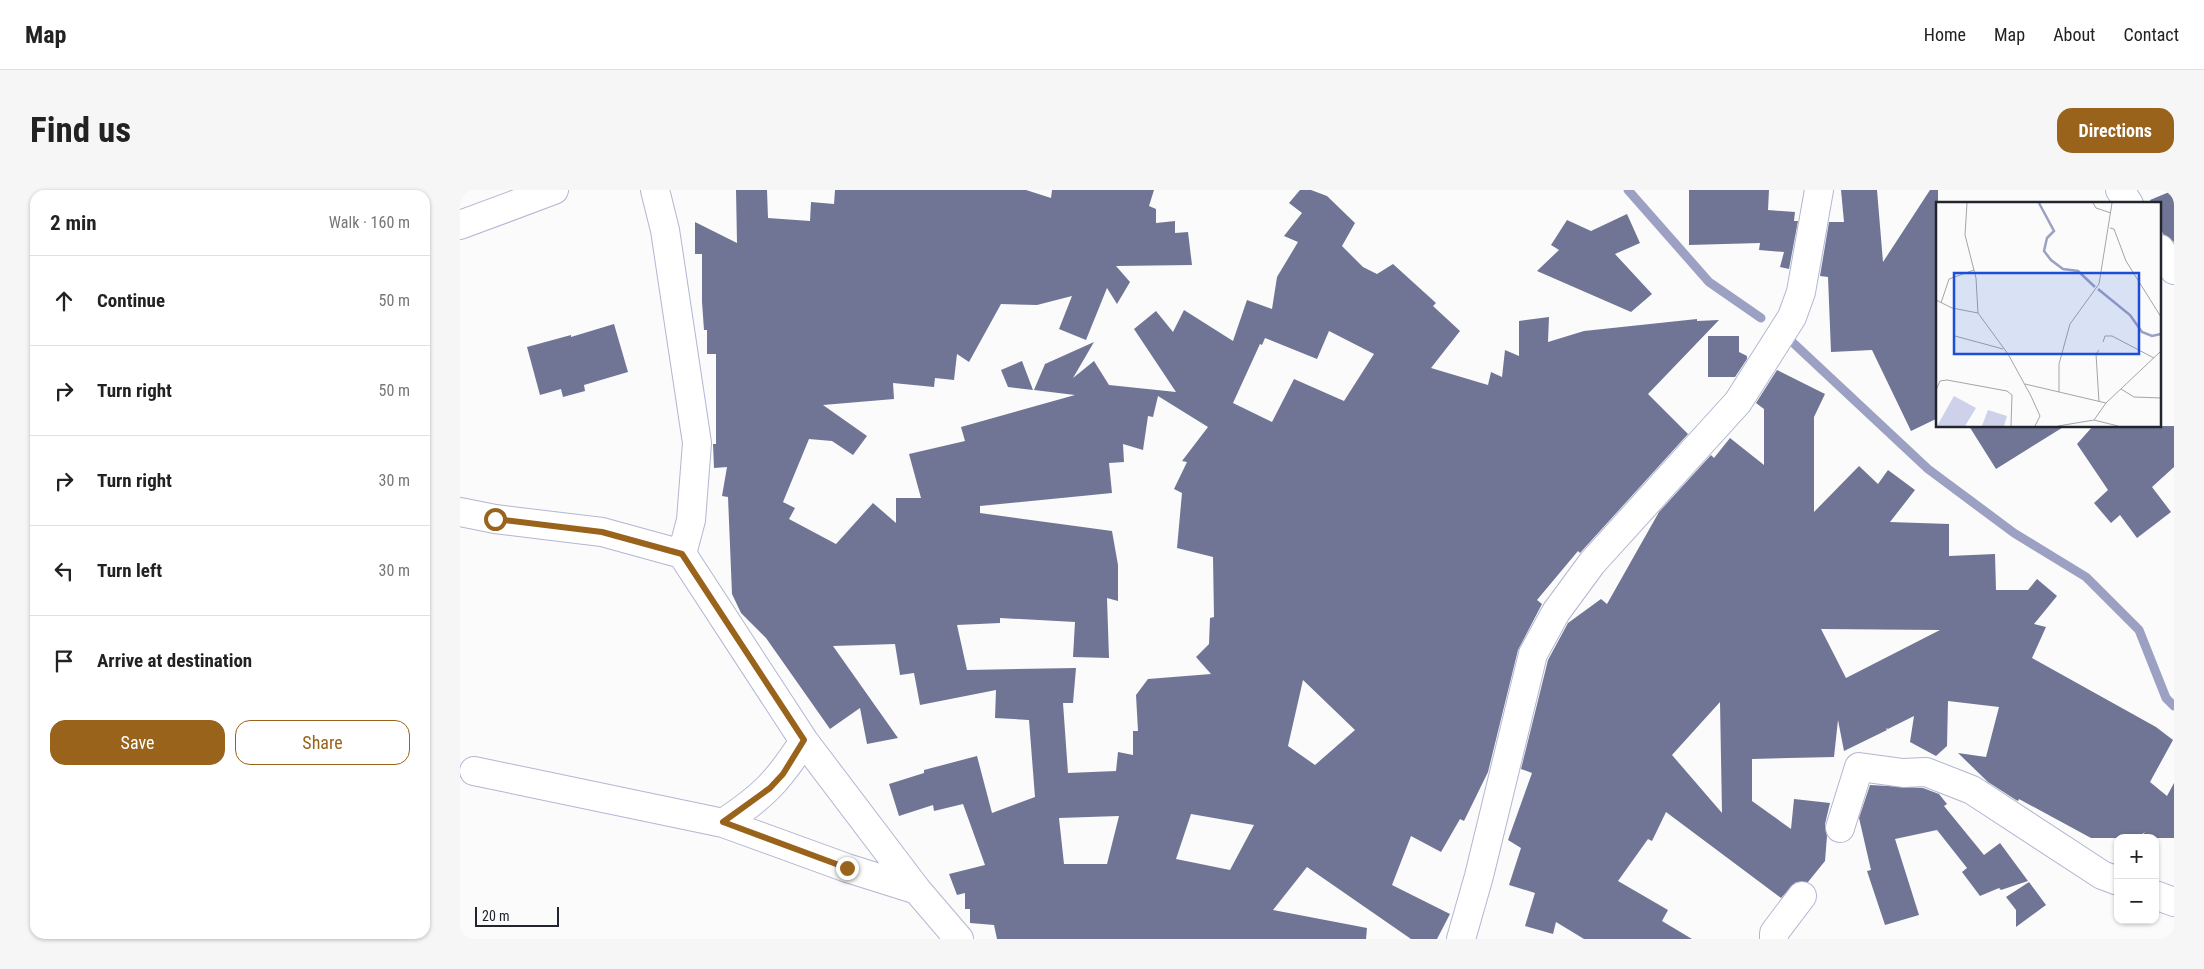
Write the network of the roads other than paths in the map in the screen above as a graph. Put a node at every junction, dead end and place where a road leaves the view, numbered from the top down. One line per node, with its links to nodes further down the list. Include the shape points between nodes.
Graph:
1 (554, 190): 6 (street)
2 (655, 190): 10 (street, via 665,230 697,443 691,520)
3 (1819, 190): 21 (street, via 1801,292 1792,317 1738,402 1592,563 1556,612 1533,654)
4 (2120, 190): 5 (street)
5 (2127, 202)
6 (460, 225)
7 (2162, 252): 8 (street)
8 (2174, 270)
9 (460, 512): 10 (street, via 602,532)
10 (682, 554): 11 (street)
11 (804, 740): 13 (street, via 783,774 770,788); 16 (street)
12 (474, 771): 13 (street)
13 (723, 822): 16 (street)
14 (1840, 828): 15 (street, via 1859,767 1903,773 1926,772 1972,790 2102,875)
15 (2114, 880)
16 (917, 890): 20 (street)
17 (1802, 896): 22 (street, via 1774,933)
18 (2159, 896): 19 (street)
19 (2174, 902)
20 (959, 939)
21 (1461, 939)
22 (1774, 939)

